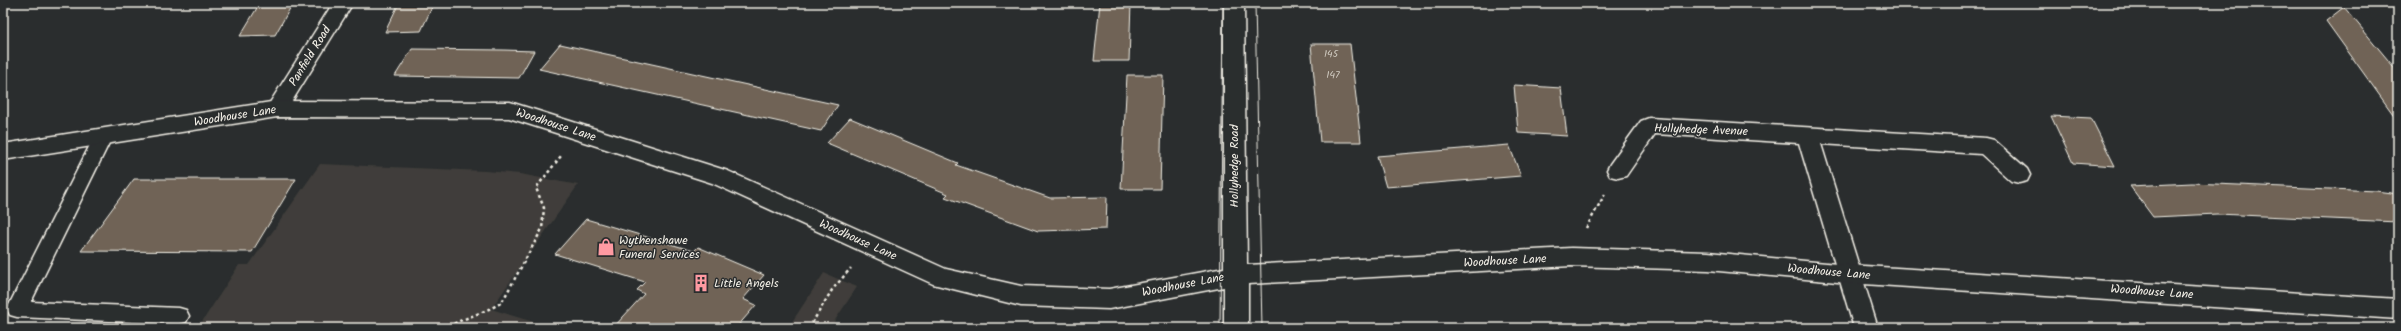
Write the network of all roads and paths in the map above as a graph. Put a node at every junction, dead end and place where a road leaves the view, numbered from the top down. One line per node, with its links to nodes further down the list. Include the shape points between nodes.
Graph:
1 (343, 3): 3 (street, Panfield Road)
2 (1234, 3): 13 (street, Hollyhedge Road)
3 (277, 109): 4 (street, Woodhouse Lane, via 510,110); 6 (street, Woodhouse Lane)
4 (579, 132): 10 (street, Woodhouse Lane, via 720,177); 16 (path, via 536,188 544,208 542,228 502,302 496,307 453,324)
5 (1808, 136): 8 (street, Hollyhedge Avenue, via 1649,126); 9 (street, Hollyhedge Avenue, via 1986,146); 12 (street)
6 (103, 137): 7 (street, Woodhouse Lane); 15 (lane, via 17,309)
7 (3, 152)
8 (1618, 170): 11 (path)
9 (2019, 175)
10 (870, 245): 13 (street, Woodhouse Lane, via 941,277 1021,296 1109,299); 17 (path, via 832,290)
11 (1571, 257): 12 (street, Woodhouse Lane, via 1708,261); 13 (street, Woodhouse Lane)
12 (1848, 274): 14 (street, Woodhouse Lane); 19 (street)
13 (1235, 275): 18 (street, Hollyhedge Road)
14 (2398, 309)
15 (179, 316)
16 (450, 328)
17 (809, 328)
18 (1236, 328)
19 (1866, 328)

